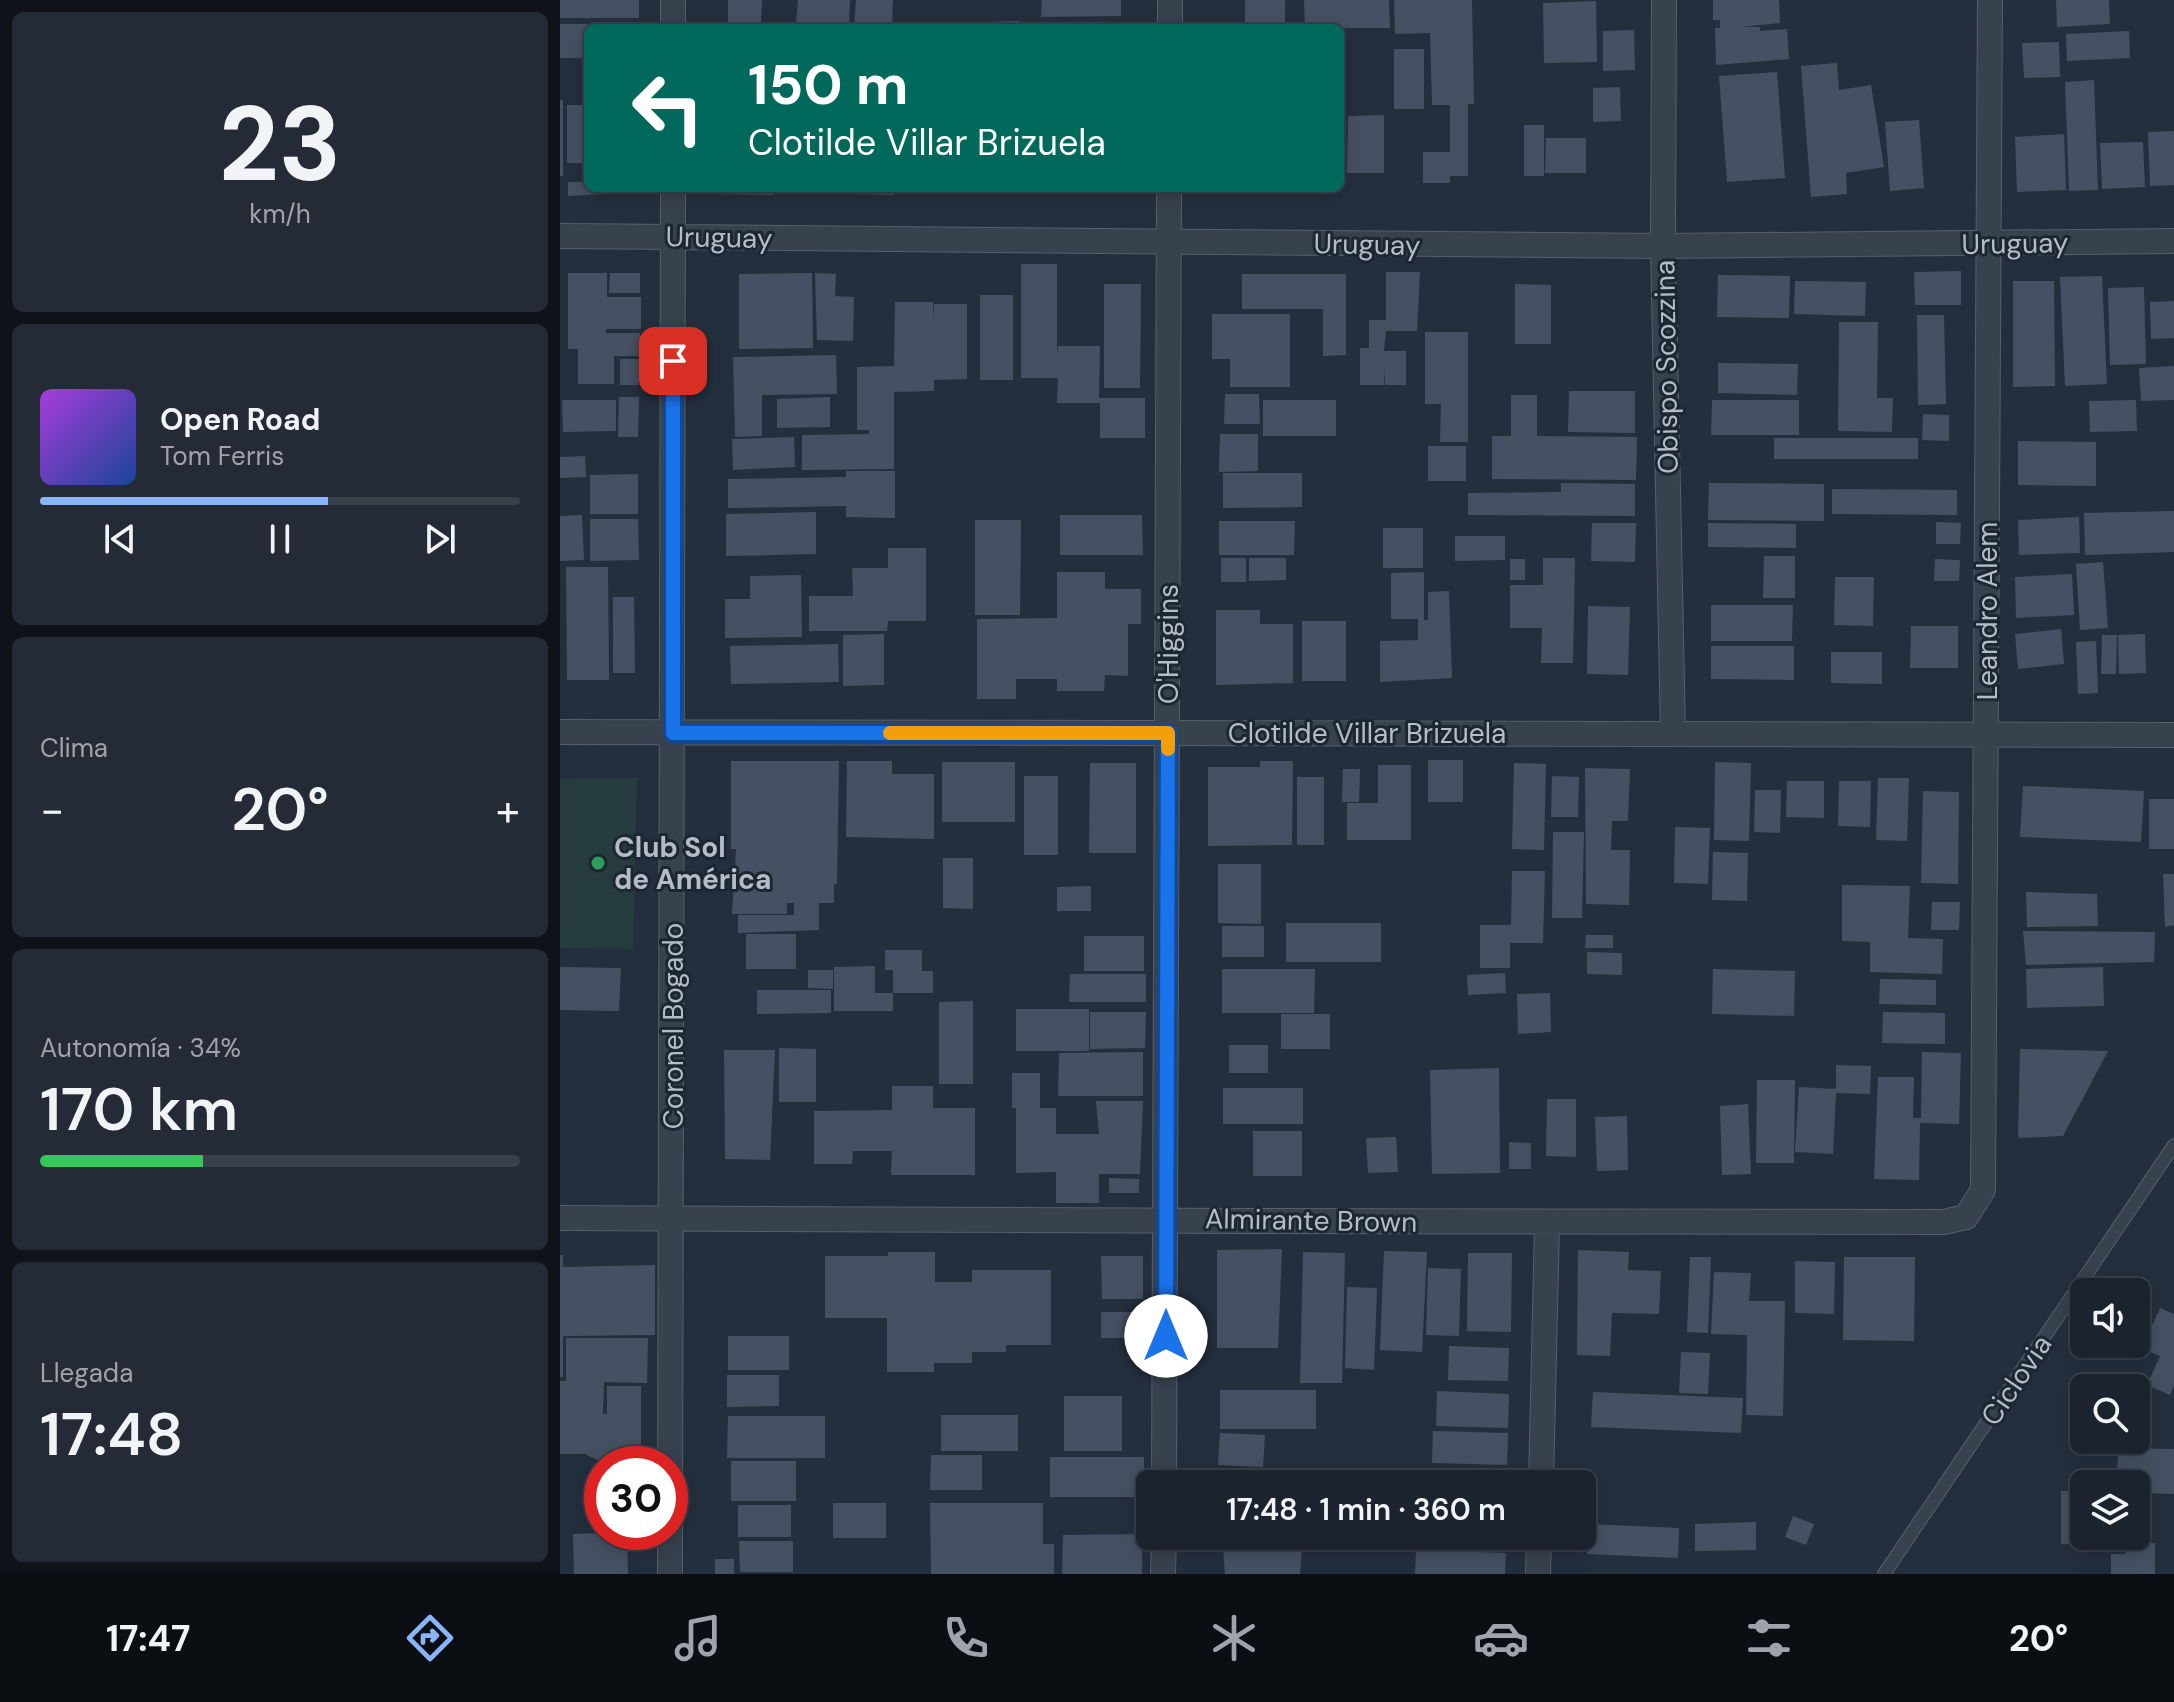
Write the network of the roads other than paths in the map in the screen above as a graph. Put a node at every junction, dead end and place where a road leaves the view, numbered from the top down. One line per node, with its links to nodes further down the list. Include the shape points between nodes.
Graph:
1 (673, 0): 5 (street)
2 (1170, 0): 6 (street)
3 (1664, 0): 14 (street, Obispo Scozzina)
4 (1990, 0): 13 (street, Leandro Alem)
5 (673, 24)
6 (1170, 24)
7 (673, 192): 10 (street, Coronel Bogado)
8 (1169, 192): 12 (street, O'Higgins)
9 (560, 236): 10 (street, Uruguay)
10 (673, 237): 12 (street, Uruguay); 16 (street, Coronel Bogado)
11 (2174, 241): 13 (street, Uruguay)
12 (1169, 242): 14 (street, Uruguay); 17 (street, O'Higgins)
13 (1989, 243): 14 (street, Uruguay); 19 (street, Leandro Alem)
14 (1663, 246): 18 (street, Obispo Scozzina)
15 (560, 732): 16 (street, Clotilde Villar Brizuela)
16 (673, 733): 17 (street, Clotilde Villar Brizuela); 24 (street, Coronel Bogado)
17 (1168, 733): 18 (street, Clotilde Villar Brizuela); 25 (street, O'Higgins)
18 (1673, 734): 19 (street, Clotilde Villar Brizuela)
19 (1986, 735): 20 (street, Clotilde Villar Brizuela); 22 (street, Leandro Alem, via 1983,1190)
20 (2174, 735)
21 (2174, 1145): 36 (lane, Ciclovia)
22 (1966, 1217): 26 (street, Almirante Brown, via 1944,1222)
23 (560, 1218): 24 (street, Almirante Brown)
24 (672, 1218): 25 (street, Almirante Brown); 27 (street, Coronel Bogado)
25 (1167, 1218): 26 (street, Almirante Brown); 28 (street, O'Higgins)
26 (1547, 1223): 29 (street)
27 (671, 1446)
28 (1164, 1470)
29 (1541, 1470)
30 (670, 1550): 33 (street, Coronel Bogado)
31 (1164, 1550): 34 (street)
32 (1539, 1550): 35 (street)
33 (670, 1574)
34 (1163, 1574)
35 (1538, 1574)
36 (1884, 1574)

